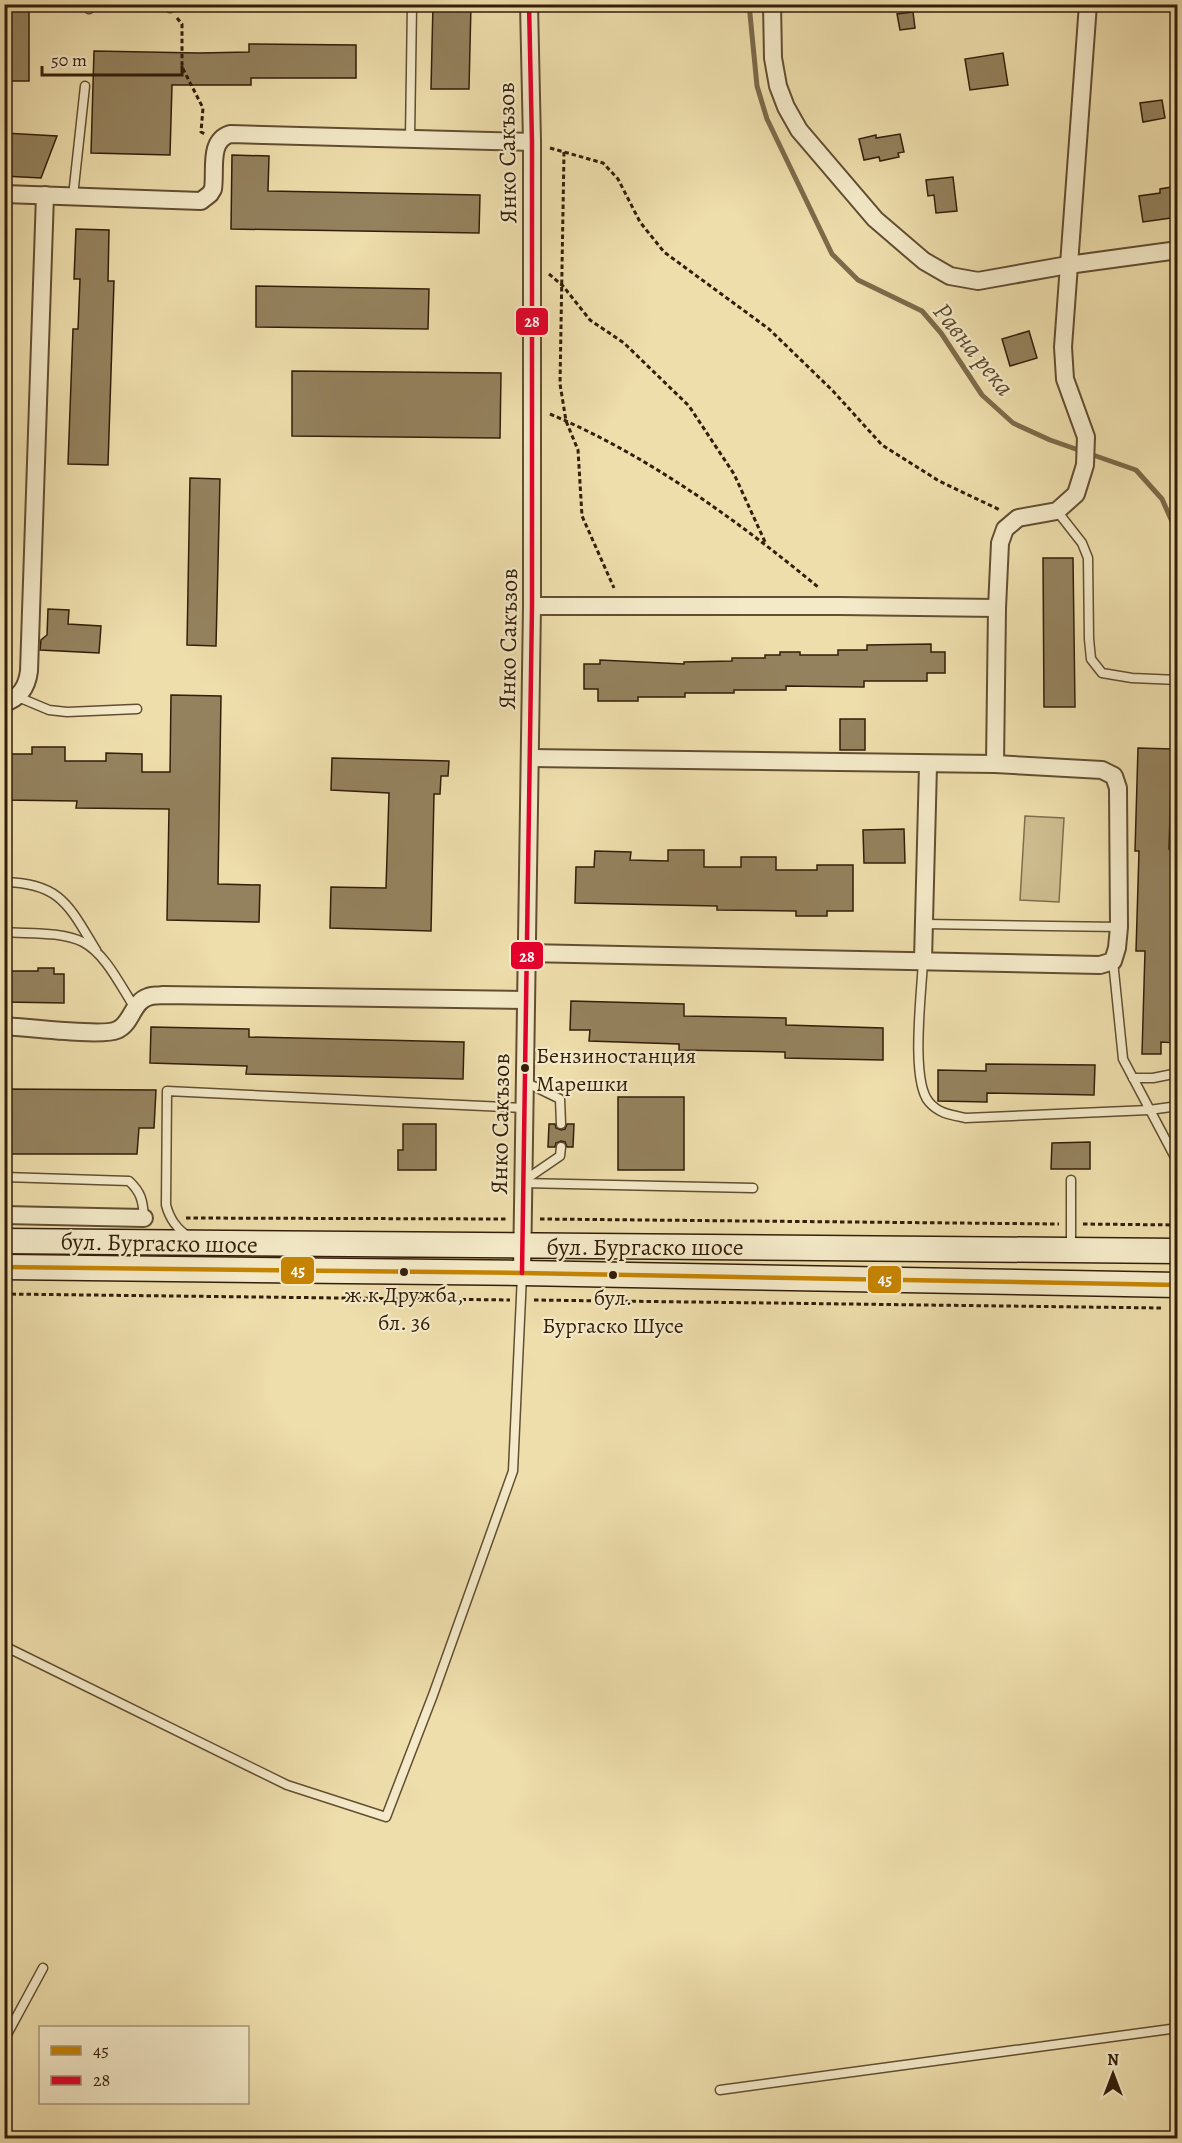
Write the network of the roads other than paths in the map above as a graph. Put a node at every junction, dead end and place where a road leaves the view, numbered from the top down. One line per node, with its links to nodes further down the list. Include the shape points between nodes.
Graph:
1 (412, 4): 6 (lane)
2 (529, 4): 7 (street, Янко Сакъзов)
3 (772, 4): 12 (street, via 773,58 786,107 799,130 875,219 924,261 950,276 978,281)
4 (1088, 4): 12 (street)
5 (85, 86): 10 (lane)
6 (410, 138): 7 (street); 10 (street, via 230,134 220,139 215,148 213,189 201,201)
7 (532, 142): 14 (street, Янко Сакъзов)
8 (4, 194): 9 (street)
9 (45, 195): 10 (street); 17 (street, via 29,671 24,689)
10 (73, 196)
11 (1178, 250): 12 (street)
12 (1068, 265): 13 (street, via 1065,379 1086,440 1085,465 1077,494)
13 (1057, 511): 15 (street, via 1018,518 1005,529 1000,543); 16 (lane, via 1082,543 1088,558 1089,639 1092,659 1102,673)
14 (532, 606): 15 (street); 19 (street, Янко Сакъзов)
15 (997, 608): 20 (street)
16 (1178, 680)
17 (11, 700): 18 (lane, via 67,712)
18 (137, 709)
19 (530, 758): 21 (street); 26 (street, Янко Сакъзов)
20 (994, 764): 21 (street); 24 (street, via 1102,770 1114,776 1118,788)
21 (928, 765): 23 (street)
22 (4, 882): 27 (lane, via 45,888 60,899 73,912)
23 (925, 924): 24 (lane); 28 (street)
24 (1119, 927): 29 (street)
25 (4, 932): 27 (lane, via 62,936 84,943)
26 (526, 953): 28 (street); 30 (street, Янко Сакъзов)
27 (101, 957): 31 (lane)
28 (923, 960): 29 (street, via 1100,965); 38 (lane, via 918,1047 921,1083 928,1101 942,1113 966,1118)
29 (1113, 961): 34 (lane, via 1123,1059)
30 (526, 1000): 31 (street, via 162,995 146,997); 35 (street, Янко Сакъзов)
31 (135, 1008): 32 (street, via 128,1022 116,1031)
32 (4, 1026)
33 (1178, 1073): 34 (lane)
34 (1133, 1078): 38 (lane)
35 (525, 1082): 37 (street, Янко Сакъзов); 39 (lane, via 560,1099)
36 (1178, 1106): 38 (lane)
37 (524, 1108): 44 (street, Янко Сакъзов); 49 (lane, via 167,1091 166,1205 170,1218 182,1232 195,1241)
38 (1149, 1110): 41 (lane)
39 (561, 1124)
40 (561, 1147): 44 (lane, via 560,1156)
41 (1178, 1163)
42 (4, 1177): 47 (lane, via 129,1181 138,1190)
43 (1071, 1180): 51 (lane)
44 (522, 1183): 45 (lane); 50 (street, Янко Сакъзов)
45 (753, 1188)
46 (4, 1215): 47 (street)
47 (144, 1218)
48 (4, 1241): 49 (main road, бул. Бургаско шосе)
49 (211, 1244): 50 (main road, бул. Бургаско шосе)
50 (522, 1246): 51 (main road, бул. Бургаско шосе); 54 (street, Янко Сакъзов)
51 (1071, 1250): 52 (main road, бул. Бургаско шосе)
52 (1178, 1251)
53 (4, 1267): 54 (main road, бул. Бургаско шосе)
54 (522, 1273): 55 (main road, бул. Бургаско шосе); 56 (lane, via 513,1471 386,1817 286,1785)
55 (1178, 1285)
56 (4, 1646)
57 (43, 1968): 59 (lane)
58 (1178, 2028): 60 (lane)
59 (4, 2040)
60 (720, 2090)

